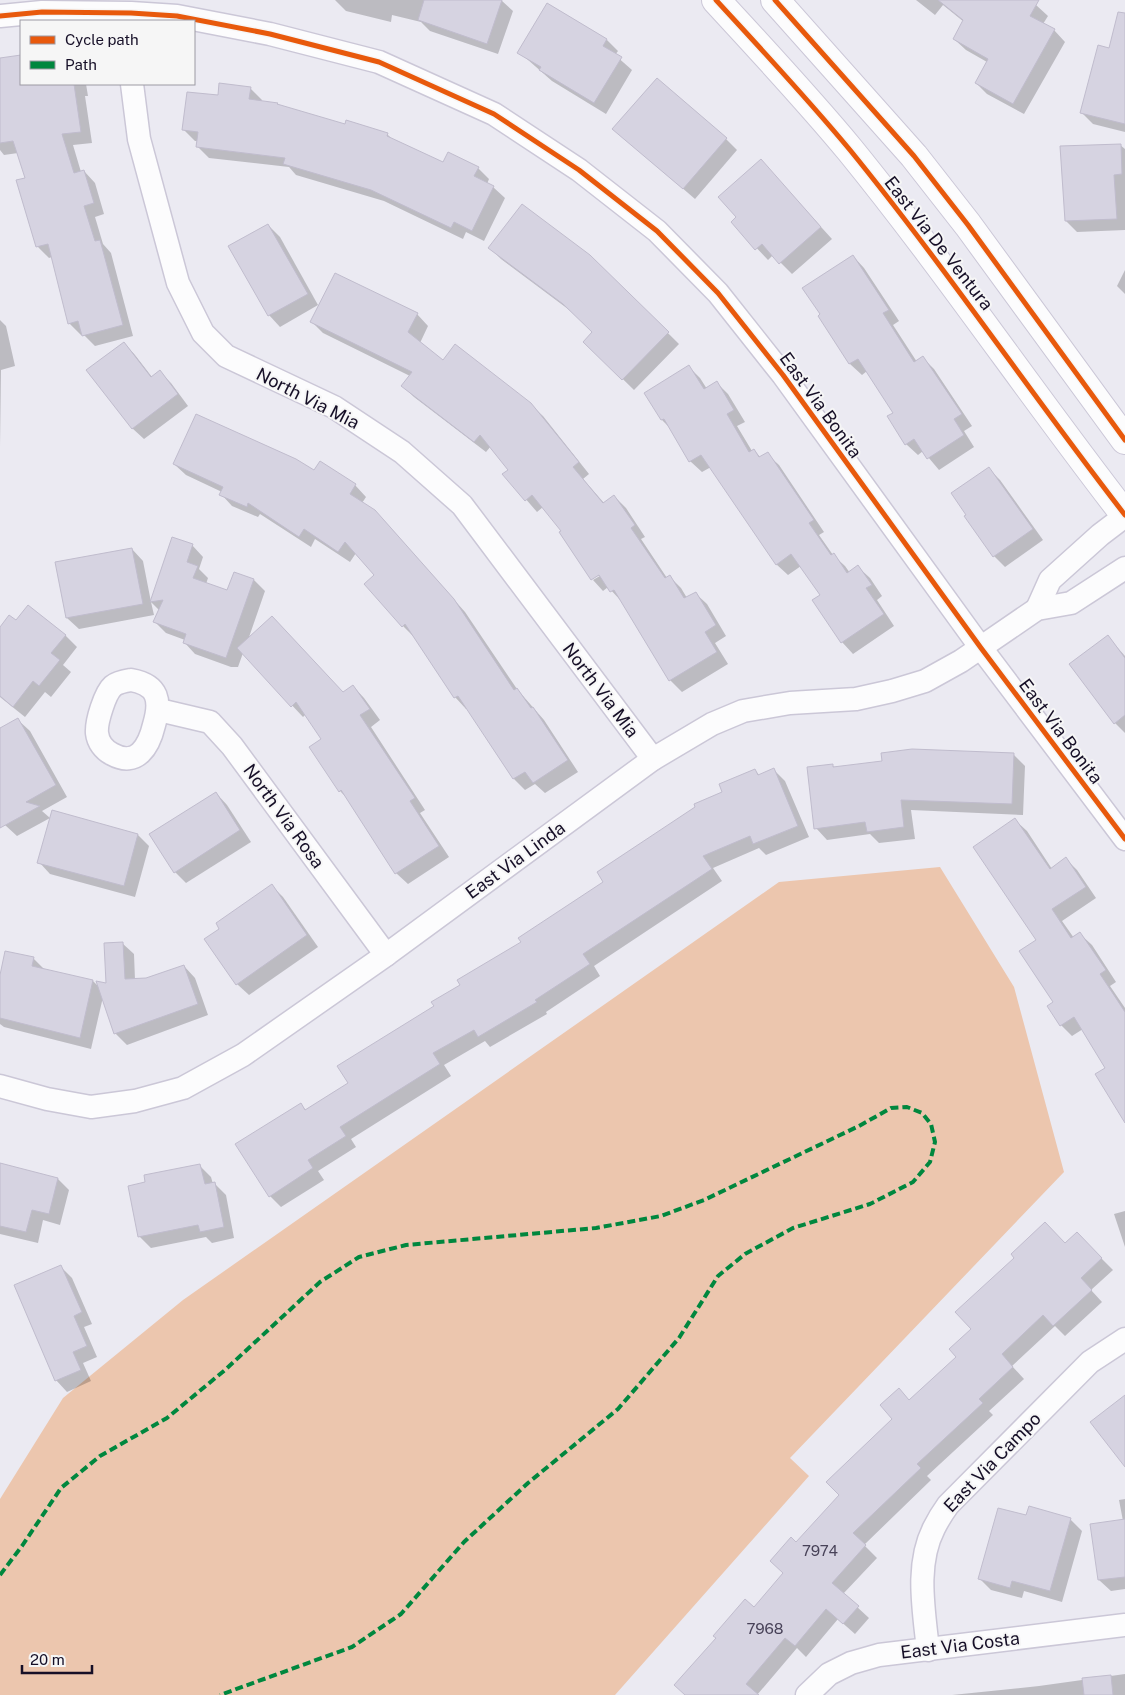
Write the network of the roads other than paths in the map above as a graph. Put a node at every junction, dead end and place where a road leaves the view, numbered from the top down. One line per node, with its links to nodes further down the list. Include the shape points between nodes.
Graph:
1 (716, 0): 7 (main road, East Via De Ventura, via 849,149 973,309)
2 (775, 0): 6 (main road, East Via De Ventura, via 914,156)
3 (0, 16): 4 (street, East Via Bonita, via 42,12)
4 (131, 17): 10 (street, East Via Bonita, via 177,16 379,62 494,114 579,170 657,231 718,293 783,375)
5 (132, 85): 12 (street, North Via Mia, via 138,139 178,283 202,333 226,356 334,407 394,447 462,505)
6 (1125, 440)
7 (1125, 515): 9 (street, via 1050,580)
8 (1125, 568): 9 (street, East Via Linda, via 1070,603)
9 (1037, 609): 10 (street, East Via Linda)
10 (981, 648): 12 (street, East Via Linda, via 925,681 892,691 856,699 790,703 744,711 712,724); 13 (street, East Via Bonita)
11 (159, 710): 14 (street, North Via Rosa, via 210,722 232,746)
12 (653, 759): 14 (street, East Via Linda)
13 (1125, 839)
14 (386, 955): 15 (street, East Via Linda, via 243,1054 183,1088 135,1101 91,1106 47,1099)
15 (0, 1086)
16 (1125, 1339): 18 (street, East Via Campo, via 1090,1362 948,1504 933,1528 926,1551 922,1585)
17 (1125, 1625): 18 (street, East Via Costa)
18 (928, 1650): 19 (street, East Via Costa, via 851,1663 829,1674)
19 (808, 1695)

